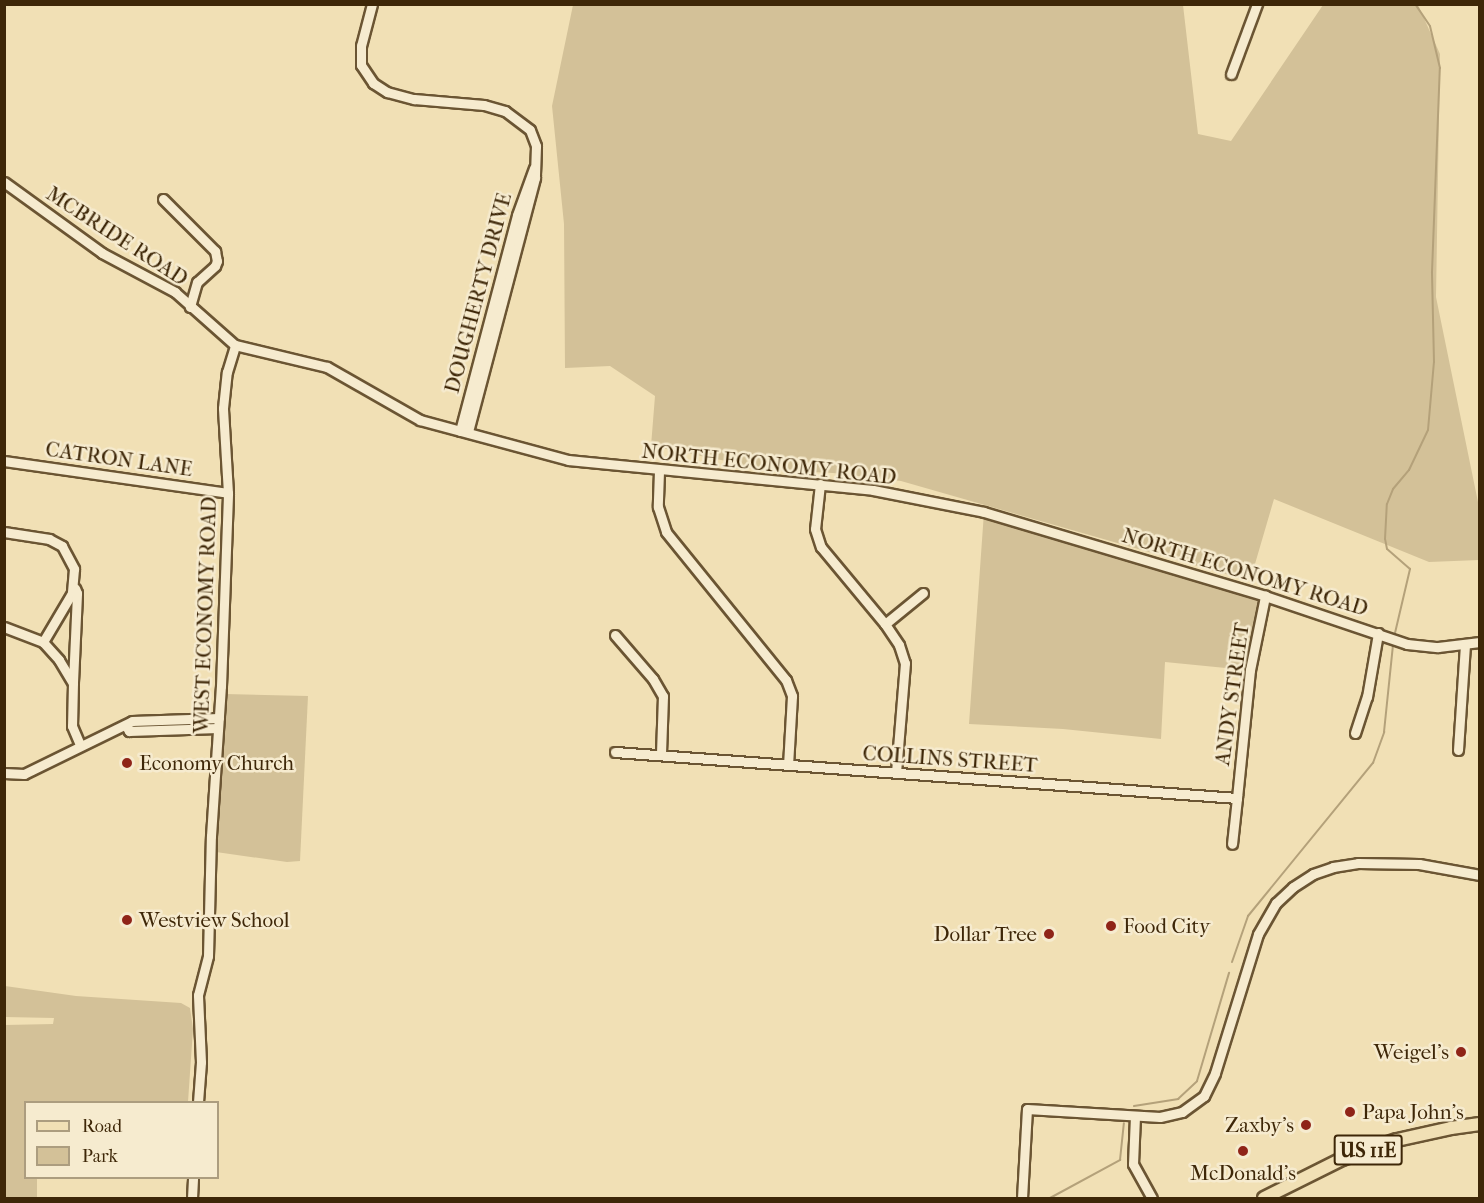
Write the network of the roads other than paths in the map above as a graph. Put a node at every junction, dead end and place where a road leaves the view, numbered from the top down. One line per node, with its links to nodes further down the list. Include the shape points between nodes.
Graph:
1 (372, 4): 8 (street, DOUGHERTY DRIVE, via 361,64 373,83 387,92 414,99 484,105 505,111 530,130 536,146 535,166 523,195)
2 (1257, 4): 3 (street)
3 (1231, 74)
4 (4, 182): 6 (street, MCBRIDE ROAD, via 102,253 175,292)
5 (163, 199): 6 (street, via 215,251 215,266 198,282)
6 (190, 307): 7 (street, MCBRIDE ROAD)
7 (235, 345): 8 (street, NORTH ECONOMY ROAD, via 327,367 420,420); 12 (street, WEST ECONOMY ROAD, via 223,408)
8 (464, 432): 10 (street, NORTH ECONOMY ROAD, via 568,460)
9 (4, 461): 12 (street, CATRON LANE)
10 (659, 471): 11 (street, NORTH ECONOMY ROAD); 31 (street, via 657,507 666,532 786,680 792,696)
11 (819, 484): 16 (street, NORTH ECONOMY ROAD, via 873,490 984,512); 17 (street, via 815,529 821,547)
12 (228, 493): 25 (street, WEST ECONOMY ROAD)
13 (4, 532): 14 (street, via 49,538 62,546 74,569)
14 (74, 586): 21 (street); 24 (street, via 77,593)
15 (923, 593): 17 (street)
16 (1265, 596): 19 (street, NORTH ECONOMY ROAD); 34 (street, ANDY STREET, via 1250,670)
17 (885, 624): 32 (street, via 905,663)
18 (4, 627): 21 (street)
19 (1378, 633): 23 (street, NORTH ECONOMY ROAD, via 1407,644); 26 (street, via 1367,697)
20 (615, 635): 30 (street, via 663,696)
21 (43, 642): 24 (street)
22 (1479, 642): 23 (street, NORTH ECONOMY ROAD)
23 (1465, 645): 28 (street)
24 (73, 683): 27 (street, via 72,726)
25 (219, 723): 27 (street, via 129,731 126,726); 37 (street, WEST ECONOMY ROAD, via 208,956 198,995)
26 (1355, 733)
27 (80, 745): 33 (street, via 24,774)
28 (1458, 750)
29 (615, 752): 30 (street, COLLINS STREET)
30 (661, 754): 31 (street, COLLINS STREET)
31 (788, 765): 32 (street, COLLINS STREET)
32 (896, 772): 34 (street, COLLINS STREET)
33 (4, 773)
34 (1237, 798): 35 (street)
35 (1232, 844)
36 (1479, 875): 38 (street, via 1419,864 1378,862 1333,867 1293,887 1276,903 1258,934 1215,1073 1204,1096 1182,1112 1160,1117)
37 (198, 1101)
38 (1135, 1116): 42 (street, via 1027,1109); 43 (street, via 1133,1164)
39 (1479, 1124): 44 (main road, US 11E, via 1408,1138 1342,1159)
40 (193, 1179): 41 (street)
41 (192, 1198)
42 (1022, 1198)
43 (1152, 1198)
44 (1264, 1198)

